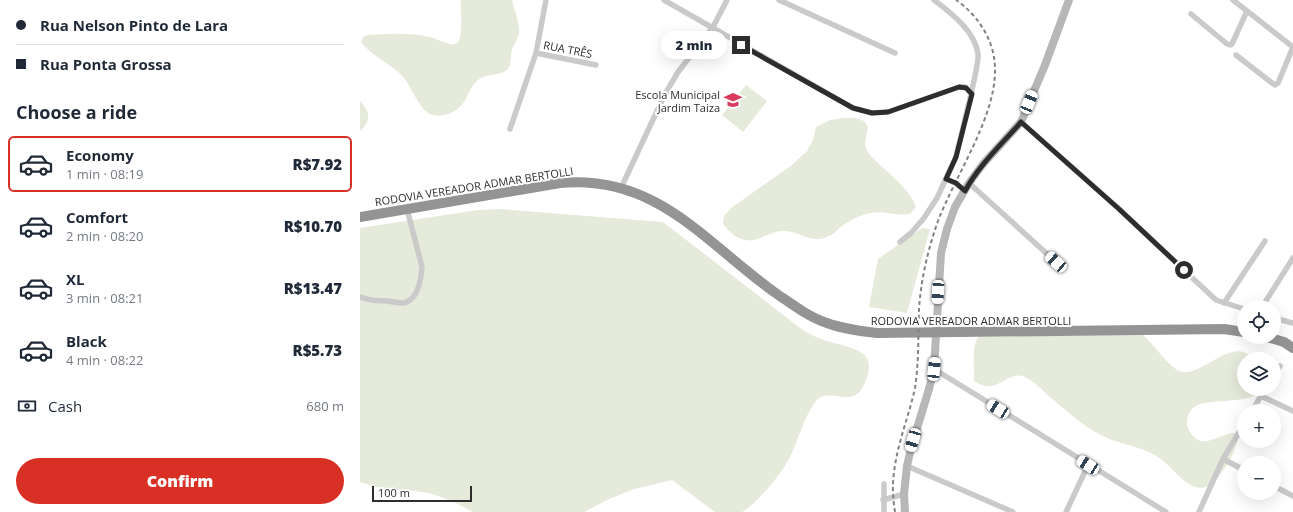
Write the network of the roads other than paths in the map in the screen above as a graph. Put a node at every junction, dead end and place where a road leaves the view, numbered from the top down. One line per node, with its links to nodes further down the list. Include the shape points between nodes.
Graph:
1 (546, 0): 12 (street)
2 (664, 0): 10 (street)
3 (727, 0): 10 (street)
4 (779, 0): 13 (street)
5 (934, 0): 16 (street, via 952,13 971,35 978,55)
6 (1069, 0): 17 (main road)
7 (1233, 0): 8 (street)
8 (1247, 11): 9 (street, via 1230,45); 11 (street)
9 (1191, 14)
10 (713, 27): 16 (street, via 853,108 872,113 888,112 959,87 966,88); 21 (street, via 678,72 664,96)
11 (1293, 47): 14 (street, via 1275,85)
12 (536, 53): 15 (street, RUA TRÊS); 18 (street)
13 (895, 53)
14 (1236, 55)
15 (596, 65)
16 (972, 94): 19 (street, via 956,157)
17 (1021, 122): 20 (main road, via 983,164); 30 (street, via 1216,300)
18 (510, 129)
19 (946, 179): 20 (street); 25 (street, via 924,218)
20 (967, 187): 27 (street); 37 (main road, via 955,207 941,253)
21 (621, 188): 22 (highway, RODOVIA VEREADOR ADMAR BERTOLLI, via 576,182 560,183); 34 (highway, RODOVIA VEREADOR ADMAR BERTOLLI, via 653,200 674,212 716,244 754,278 796,307 826,323 853,330 877,333 1224,329)
22 (407, 209): 23 (highway, RODOVIA VEREADOR ADMAR BERTOLLI); 28 (street, via 422,267 414,296 403,303)
23 (360, 216)
24 (1265, 241): 30 (street)
25 (900, 242)
26 (1293, 258): 29 (street)
27 (1056, 262)
28 (360, 297)
29 (1266, 300)
30 (1224, 302): 31 (street)
31 (1237, 307)
32 (1281, 320): 33 (street)
33 (1293, 324)
34 (1237, 331)
35 (1281, 341): 36 (highway)
36 (1293, 348)
37 (934, 369): 43 (street); 44 (main road)
38 (1261, 396): 39 (street); 40 (street)
39 (1256, 404)
40 (1293, 411)
41 (1237, 436): 42 (street)
42 (1223, 459): 45 (street); 56 (street)
43 (1088, 465): 54 (street); 55 (street)
44 (908, 466): 48 (main road); 53 (street)
45 (1237, 466)
46 (884, 484): 50 (street)
47 (1281, 490): 49 (street)
48 (904, 494): 50 (street); 52 (main road)
49 (1293, 496)
50 (883, 500): 51 (street)
51 (884, 512)
52 (906, 512)
53 (1013, 512)
54 (1066, 512)
55 (1166, 512)
56 (1199, 512)

